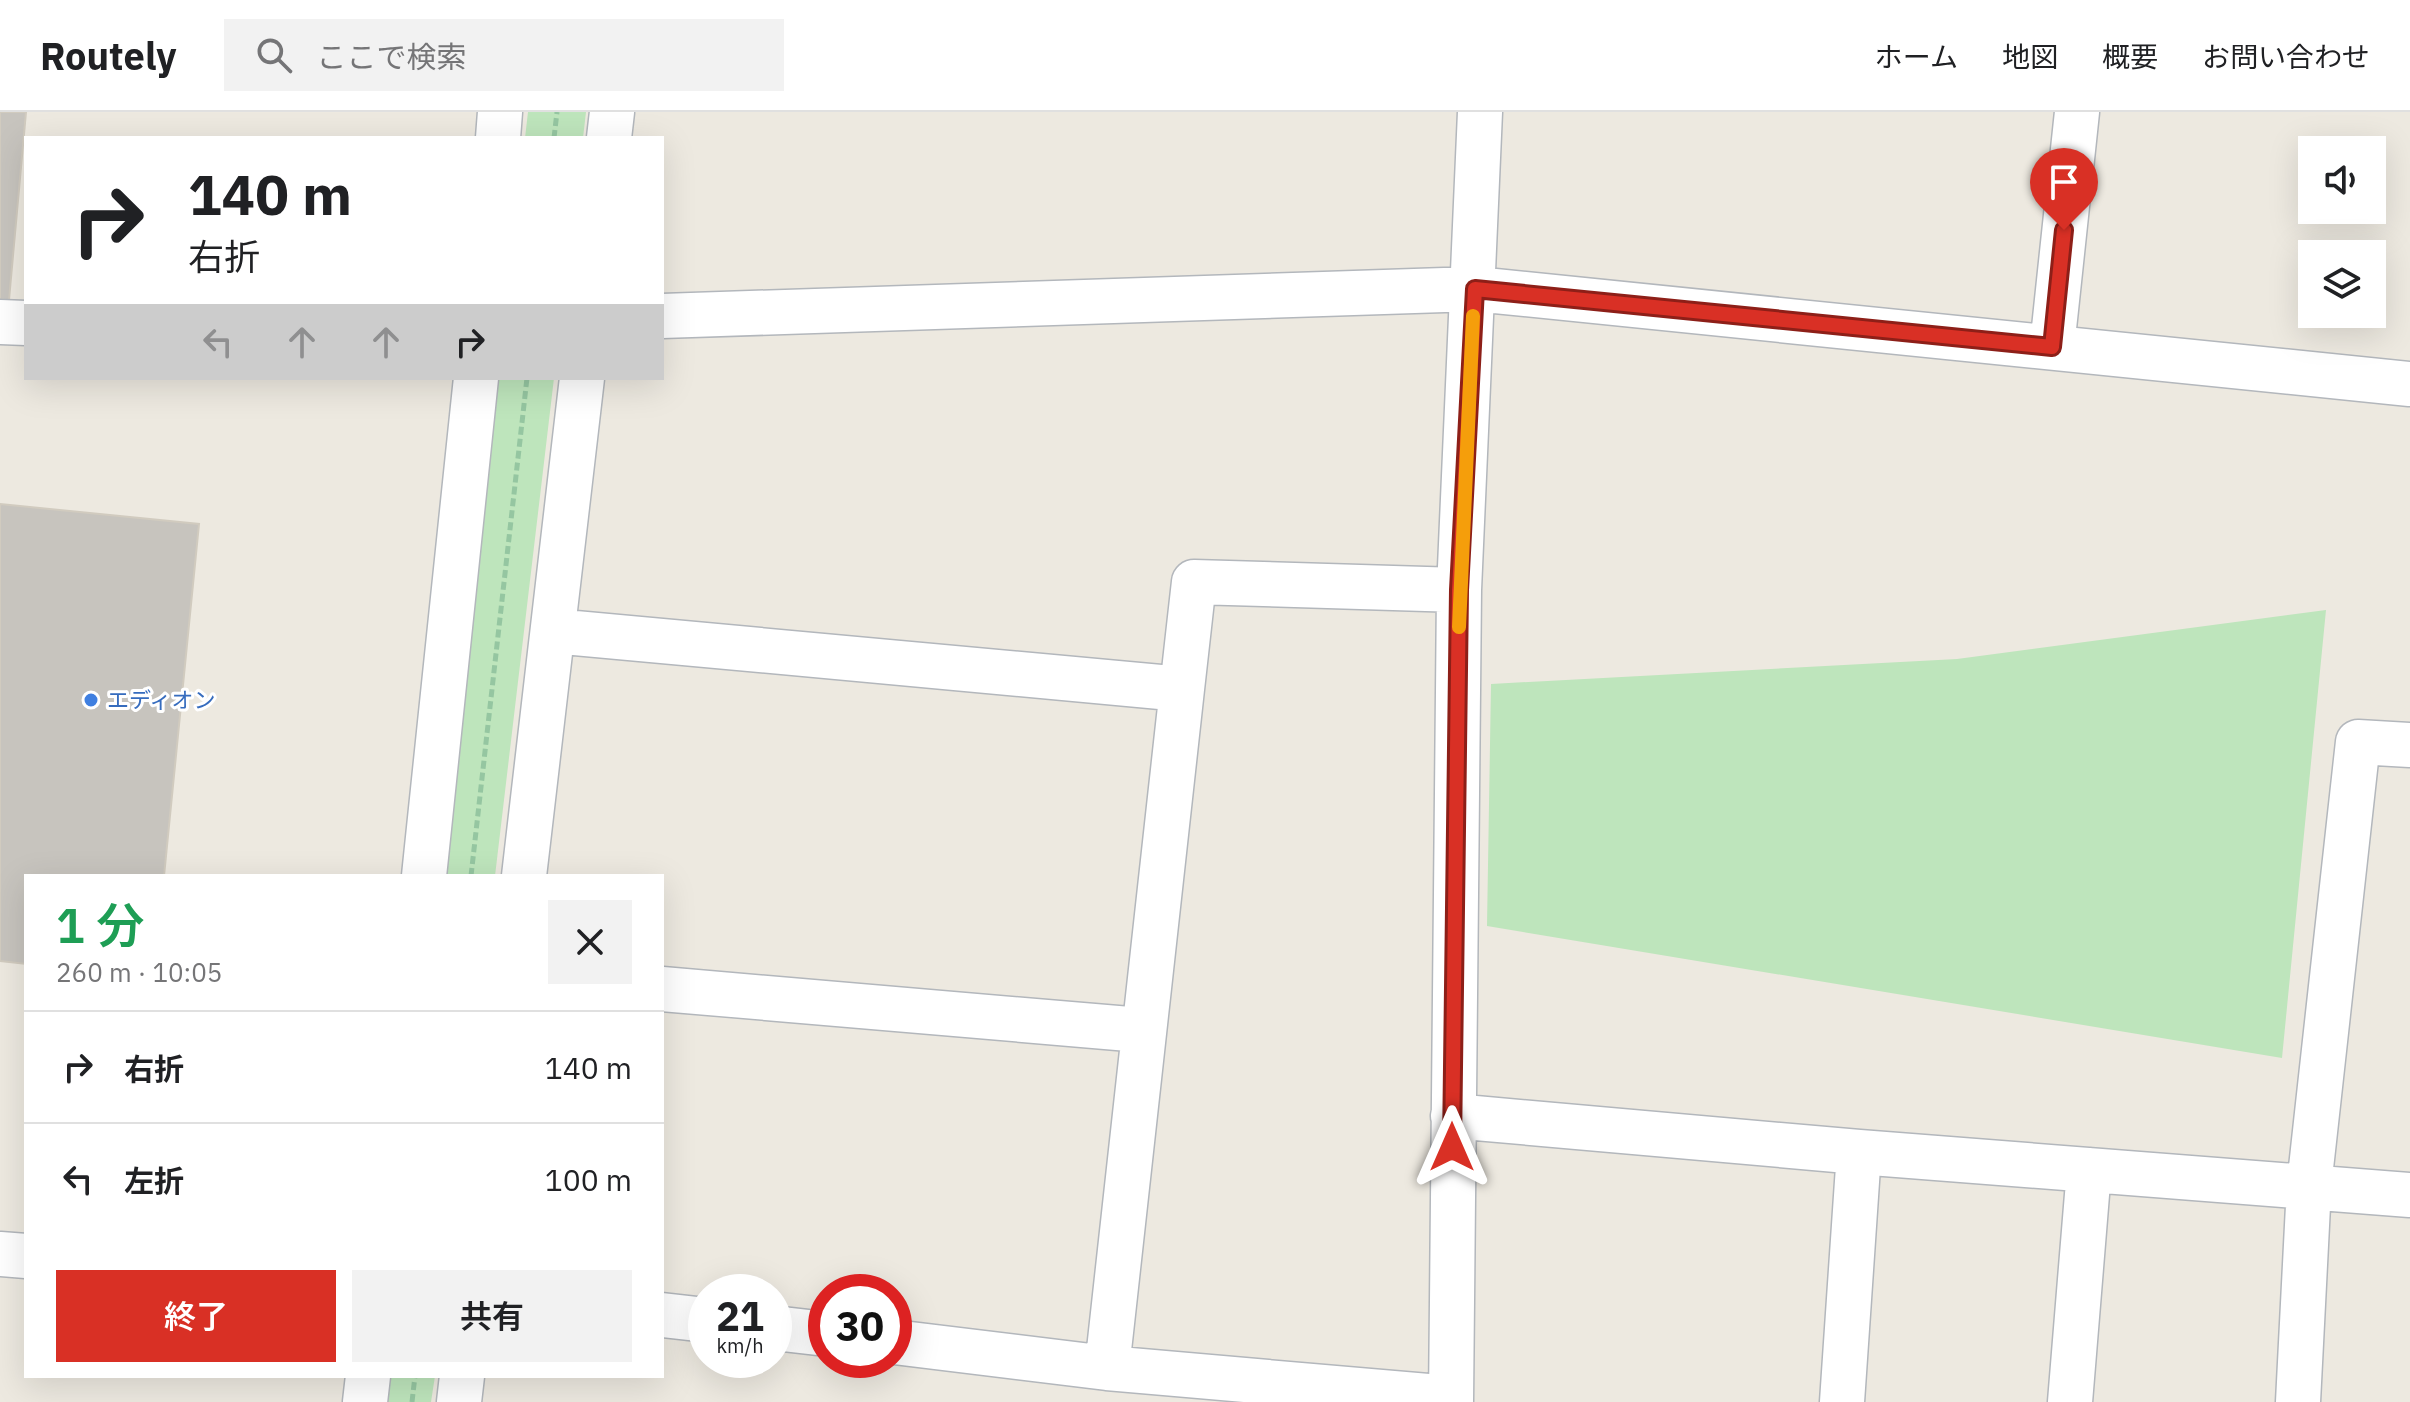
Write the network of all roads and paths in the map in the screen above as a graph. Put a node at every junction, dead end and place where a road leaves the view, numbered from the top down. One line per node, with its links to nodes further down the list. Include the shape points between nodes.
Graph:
1 (500, 112): 6 (street)
2 (557, 112): 7 (path)
3 (612, 112): 8 (street)
4 (1480, 112): 9 (street)
5 (2077, 112): 13 (street)
6 (498, 136)
7 (554, 136)
8 (609, 136)
9 (1475, 289): 10 (street); 13 (street); 18 (street)
10 (664, 316)
11 (0, 322): 12 (street)
12 (24, 323)
13 (2052, 347): 17 (street)
14 (476, 380): 22 (street)
15 (527, 380): 23 (path)
16 (582, 380): 19 (street)
17 (2410, 384)
18 (1459, 590): 20 (street, via 1194,582); 27 (street)
19 (553, 631): 20 (street); 24 (street)
20 (1182, 689): 26 (street)
21 (2410, 745): 30 (street, via 2358,742)
22 (424, 874)
23 (471, 874)
24 (524, 874)
25 (664, 989): 26 (street)
26 (1141, 1030): 37 (street)
27 (1453, 1116): 28 (street); 41 (street)
28 (1859, 1152): 29 (street); 45 (street)
29 (2089, 1170): 30 (street); 46 (street)
30 (2309, 1186): 31 (street); 47 (street)
31 (2410, 1195)
32 (0, 1254): 33 (street)
33 (24, 1256)
34 (664, 1315): 35 (street)
35 (688, 1318)
36 (912, 1344): 37 (street)
37 (1107, 1368): 41 (street)
38 (368, 1378): 42 (street)
39 (415, 1378): 43 (path)
40 (462, 1378): 44 (street)
41 (1451, 1400)
42 (365, 1402)
43 (412, 1402)
44 (459, 1402)
45 (1842, 1402)
46 (2070, 1402)
47 (2298, 1402)

